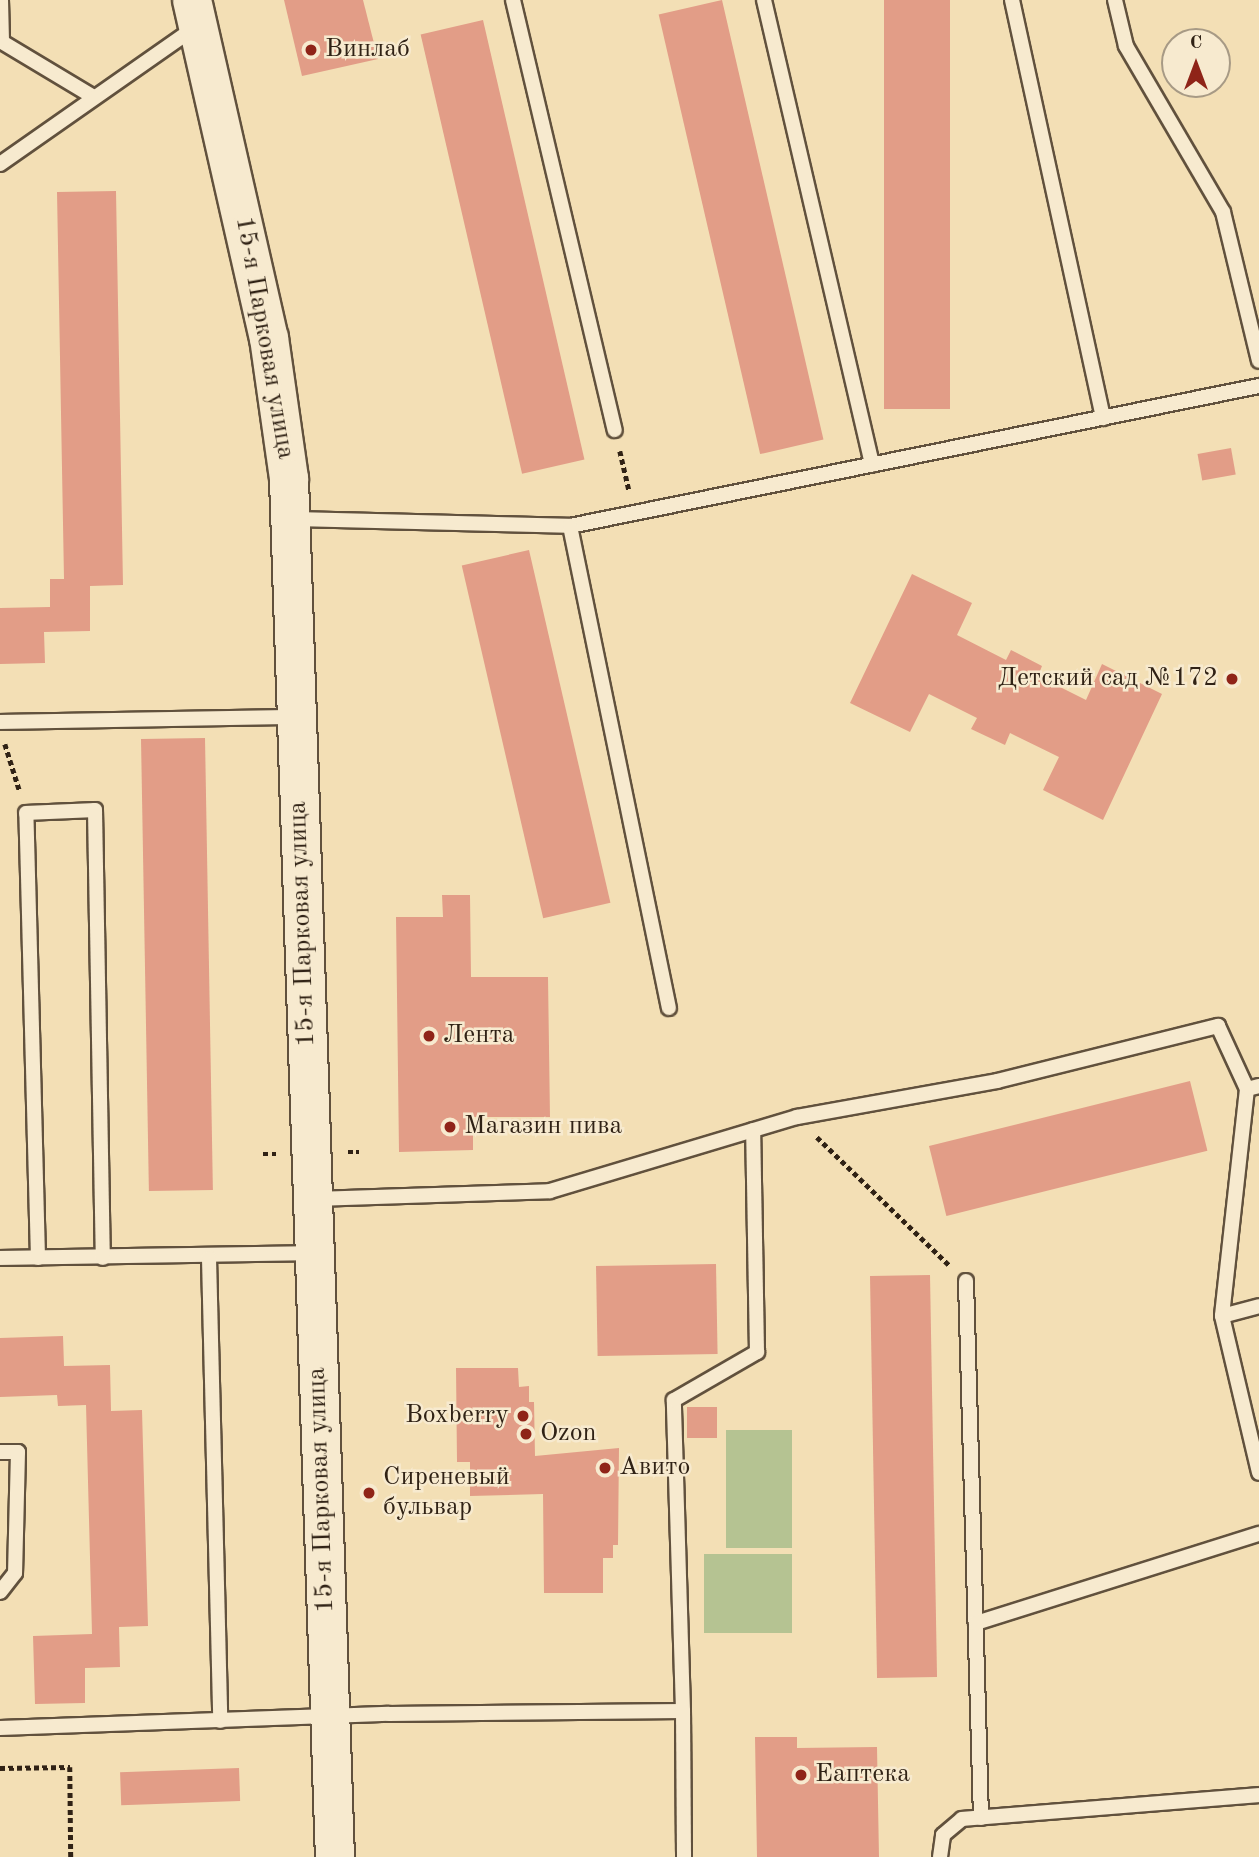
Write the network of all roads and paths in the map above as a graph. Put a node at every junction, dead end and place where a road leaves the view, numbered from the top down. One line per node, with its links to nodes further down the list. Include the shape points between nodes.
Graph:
1 (1, 0): 7 (lane)
2 (513, 0): 13 (lane)
3 (764, 0): 14 (lane)
4 (1012, 0): 12 (lane)
5 (1115, 0): 10 (lane, via 1126,46 1223,212)
6 (195, 13): 8 (lane); 16 (street, 15-я Парковая улица, via 269,338)
7 (1, 42): 8 (lane)
8 (92, 96): 9 (lane)
9 (0, 164)
10 (1259, 361)
11 (1259, 386): 12 (lane)
12 (1103, 418): 14 (lane)
13 (615, 430): 15 (path)
14 (872, 465): 15 (lane)
15 (635, 514): 17 (lane)
16 (290, 519): 17 (lane); 18 (street, 15-я Парковая улица)
17 (570, 526): 22 (lane)
18 (296, 717): 19 (lane); 26 (street, 15-я Парковая улица)
19 (0, 722)
20 (0, 729): 21 (path)
21 (26, 813): 29 (lane); 30 (lane, via 95,810)
22 (669, 1008)
23 (1253, 1088): 24 (lane, via 1218,1026 997,1081); 34 (lane)
24 (797, 1117): 25 (lane); 32 (path)
25 (753, 1130): 26 (lane, via 550,1191); 40 (lane, via 757,1352 674,1400)
26 (312, 1199): 27 (street, 15-я Парковая улица)
27 (314, 1252): 31 (lane); 41 (street, 15-я Парковая улица)
28 (0, 1258): 29 (lane)
29 (38, 1258): 30 (lane)
30 (103, 1258): 31 (lane)
31 (209, 1258): 42 (lane)
32 (966, 1281): 39 (lane)
33 (1259, 1306): 34 (lane)
34 (1222, 1316): 36 (lane)
35 (0, 1452): 38 (lane, via 18,1452 15,1573)
36 (1259, 1473)
37 (1259, 1534): 39 (lane)
38 (0, 1592)
39 (976, 1623): 46 (lane)
40 (682, 1711): 41 (lane); 49 (lane)
41 (330, 1717): 42 (lane); 48 (street, 15-я Парковая улица)
42 (220, 1721): 43 (lane)
43 (0, 1728)
44 (0, 1768): 47 (path, via 70,1767)
45 (1259, 1795): 46 (lane)
46 (981, 1818): 50 (lane, via 962,1819 943,1835)
47 (71, 1857)
48 (335, 1857)
49 (684, 1857)
50 (940, 1857)

